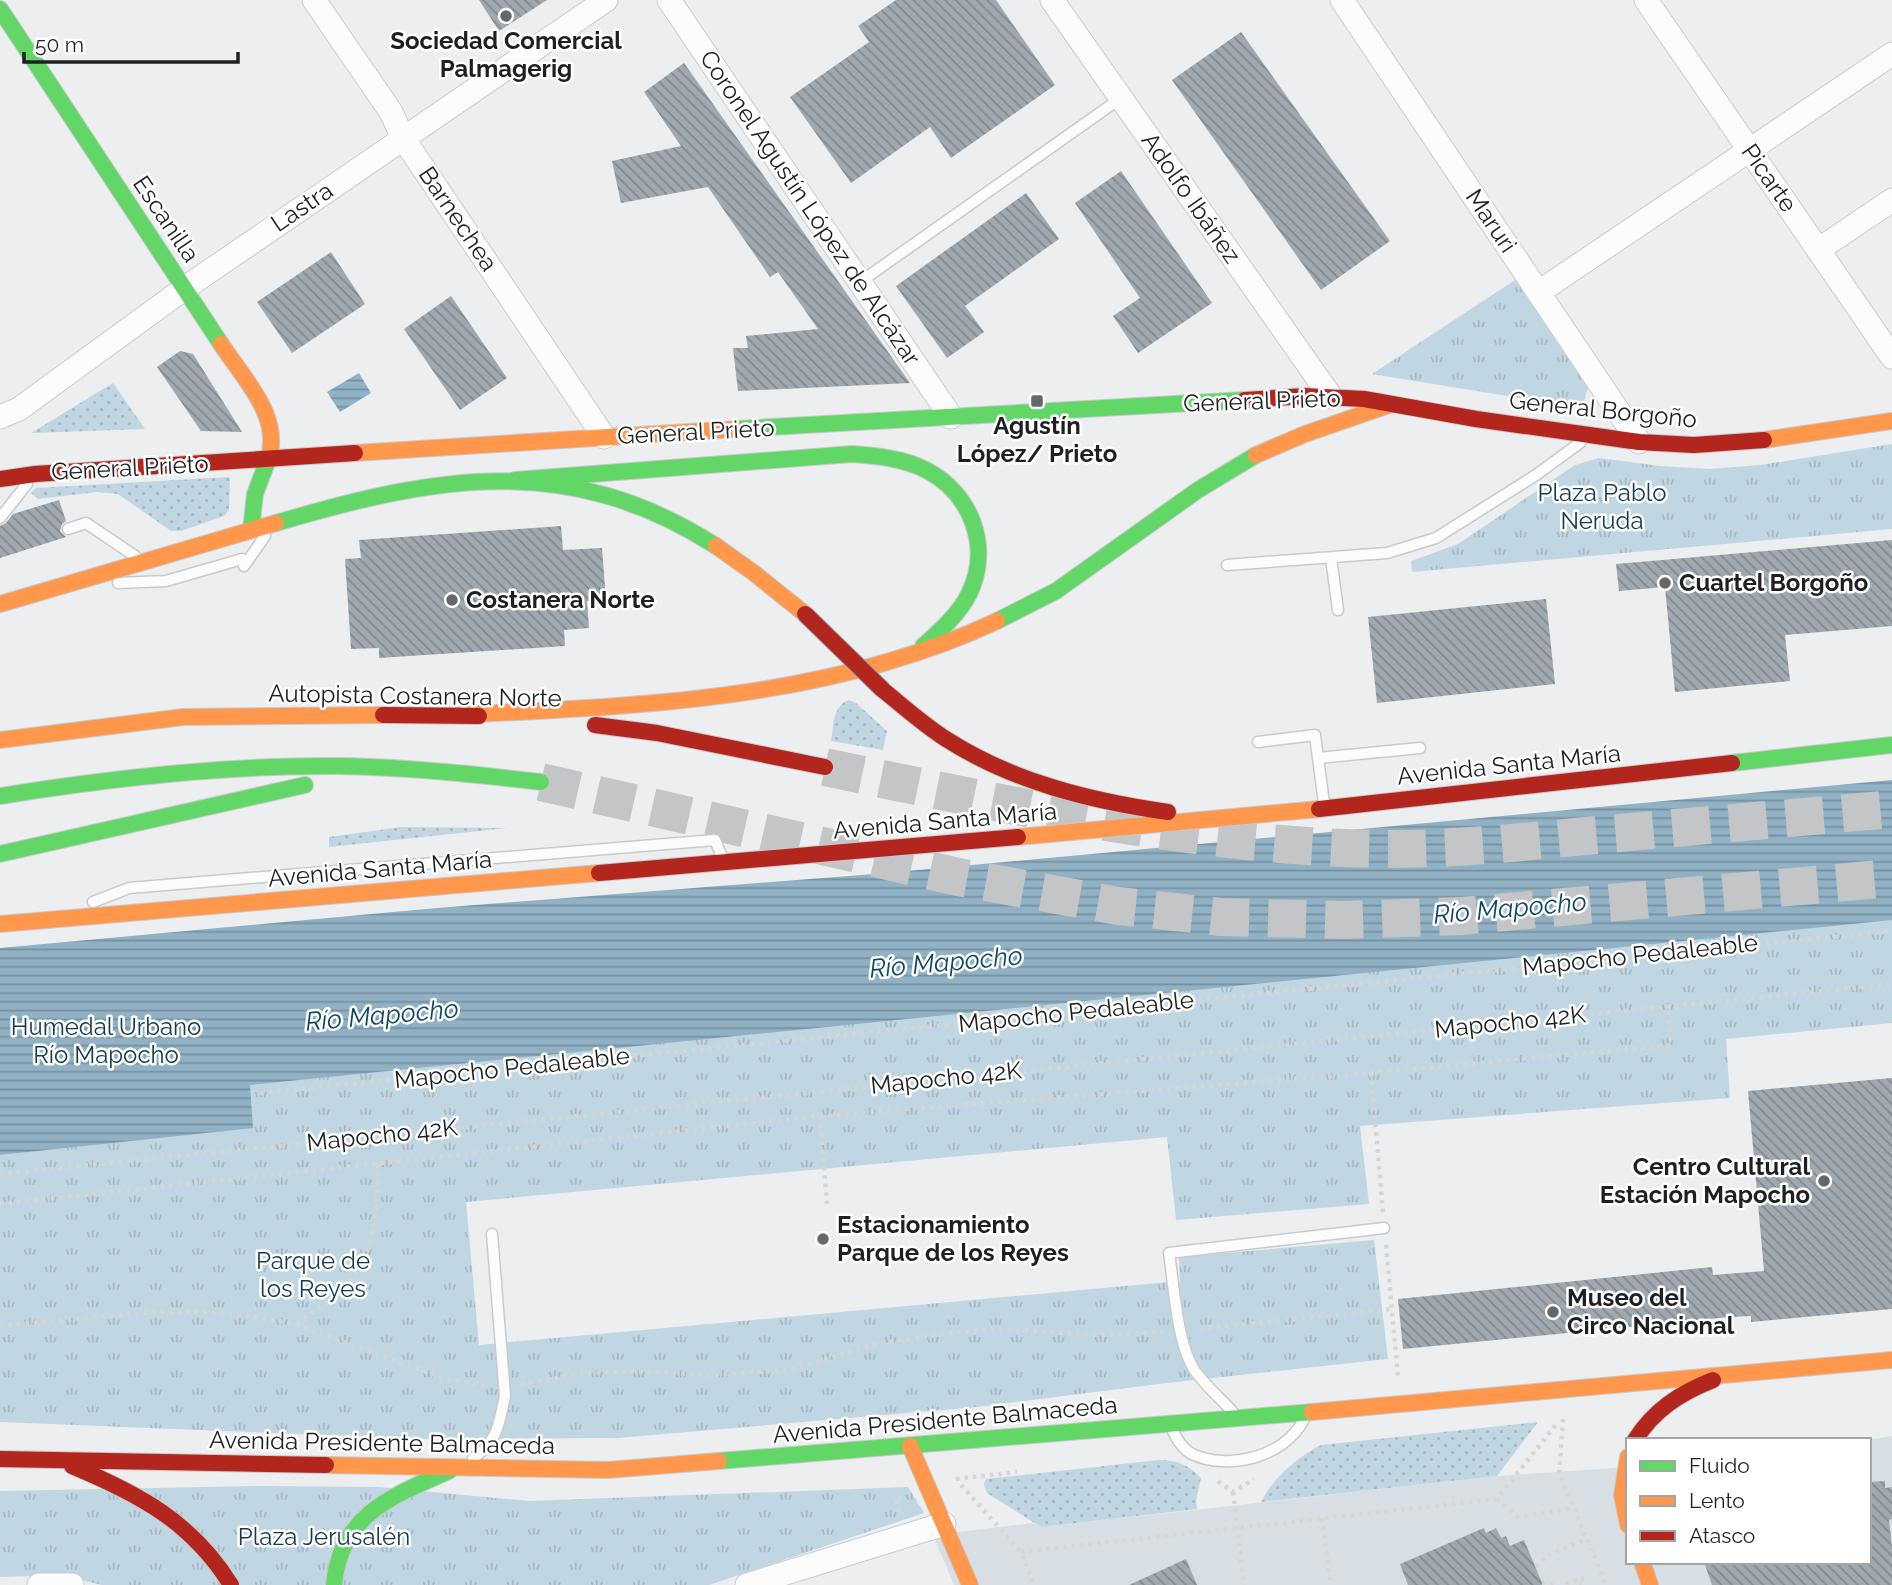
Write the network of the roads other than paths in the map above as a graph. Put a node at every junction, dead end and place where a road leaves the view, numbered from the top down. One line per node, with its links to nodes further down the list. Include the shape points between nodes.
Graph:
1 (314, 0): 10 (street, Barnechea, via 391,112)
2 (606, 0): 10 (street, Lastra)
3 (669, 0): 14 (street, Coronel Agustín López de Alcázar)
4 (1052, 0): 9 (street, Adolfo Ibáñez)
5 (1342, 0): 16 (street, Maruri)
6 (1646, 0): 11 (street, Picarte)
7 (0, 9): 15 (main road, Escanilla)
8 (1892, 54): 11 (street)
9 (1121, 98): 14 (lane); 18 (street, Adolfo Ibáñez)
10 (403, 138): 15 (street, Lastra); 24 (street, Barnechea)
11 (1749, 149): 13 (street, Picarte); 16 (street)
12 (1892, 200): 13 (street)
13 (1818, 250): 17 (street, Picarte)
14 (860, 282): 21 (street, Coronel Agustín López de Alcázar)
15 (185, 288): 20 (street, Lastra, via 19,409); 26 (main road, Escanilla, via 269,419 274,439)
16 (1539, 292): 25 (street, Maruri)
17 (1892, 357)
18 (1331, 397): 19 (main road, General Prieto); 21 (main road, General Prieto)
19 (1392, 404): 23 (main road, General Borgoño); 41 (main road, via 1254,455 1071,582 982,629)
20 (0, 417)
21 (951, 417): 24 (main road, General Prieto)
22 (1892, 421): 25 (main road, General Borgoño, via 1777,439 1695,445)
23 (1590, 435): 25 (main road, General Borgoño); 34 (lane, via 1436,538 1387,552)
24 (604, 437): 26 (main road, General Prieto)
25 (1639, 442)
26 (268, 460): 27 (main road, General Prieto); 33 (main road, Escanilla, via 254,493)
27 (35, 474): 28 (main road, General Prieto); 30 (lane)
28 (0, 479)
29 (515, 480): 31 (main road, via 410,490); 41 (main road, via 852,454 928,470 950,486 966,506 977,534 979,564 958,611); 55 (main road, bridge, via 584,488 705,537 805,614 883,690 972,754 1023,777 1089,797)
30 (0, 518)
31 (290, 519): 33 (main road); 36 (lane, via 264,537)
32 (68, 529): 35 (lane, via 86,523)
33 (251, 530): 35 (main road); 36 (lane)
34 (1331, 558): 37 (lane); 40 (lane)
35 (144, 562): 38 (main road)
36 (244, 565): 38 (lane, via 166,581 126,584)
37 (1227, 565)
38 (87, 578): 39 (main road)
39 (0, 604)
40 (1339, 610)
41 (904, 660): 42 (main road, via 817,682 726,697)
42 (456, 715): 44 (main road, Autopista Costanera Norte, via 234,715); 50 (main road, Autopista Costanera Norte, via 657,733)
43 (20, 722): 44 (main road)
44 (108, 725): 45 (main road, Autopista Costanera Norte)
45 (0, 740)
46 (1258, 742): 49 (lane, via 1315,735)
47 (1892, 745): 54 (main road, Avenida Santa María)
48 (1420, 748): 49 (lane)
49 (1318, 758): 54 (lane)
50 (825, 767)
51 (416, 769): 52 (main road); 53 (main road, via 306,766 176,772); 56 (main road, via 256,794)
52 (541, 782)
53 (0, 796)
54 (1325, 809): 55 (main road, Avenida Santa María)
55 (1234, 819): 57 (main road, Avenida Santa María)
56 (0, 853)
57 (724, 863): 58 (main road, Avenida Santa María); 58 (lane, via 715,840 129,888)
58 (42, 921): 59 (main road, Avenida Santa María)
59 (0, 924)
60 (1384, 1228): 65 (lane, via 1169,1253 1182,1331 1194,1369)
61 (492, 1234): 71 (lane, via 505,1386 491,1443)
62 (1892, 1360): 63 (main road, Avenida Presidente Balmaceda)
63 (1727, 1375): 64 (main road, Avenida Presidente Balmaceda); 67 (main road, via 1661,1406)
64 (1308, 1413): 65 (main road, Avenida Presidente Balmaceda); 66 (lane, via 1286,1442 1237,1461 1191,1453 1177,1441)
65 (1240, 1419): 66 (main road, Avenida Presidente Balmaceda)
66 (1170, 1425): 68 (main road, Avenida Presidente Balmaceda)
67 (1636, 1438)
68 (911, 1446): 71 (main road, Avenida Presidente Balmaceda, via 608,1470); 74 (main road)
69 (0, 1459): 70 (main road, Avenida Presidente Balmaceda)
70 (55, 1459): 71 (main road, Avenida Presidente Balmaceda); 78 (main road, via 125,1490 178,1521 211,1554)
71 (456, 1469): 79 (main road, via 364,1517 342,1545)
72 (1626, 1470): 73 (main road, via 1622,1495)
73 (1626, 1514)
74 (944, 1524): 80 (street); 81 (main road)
75 (1643, 1564): 82 (main road)
76 (39, 1585): 77 (street)
77 (72, 1585)
78 (231, 1585)
79 (334, 1585)
80 (747, 1585)
81 (970, 1585)
82 (1650, 1585)

